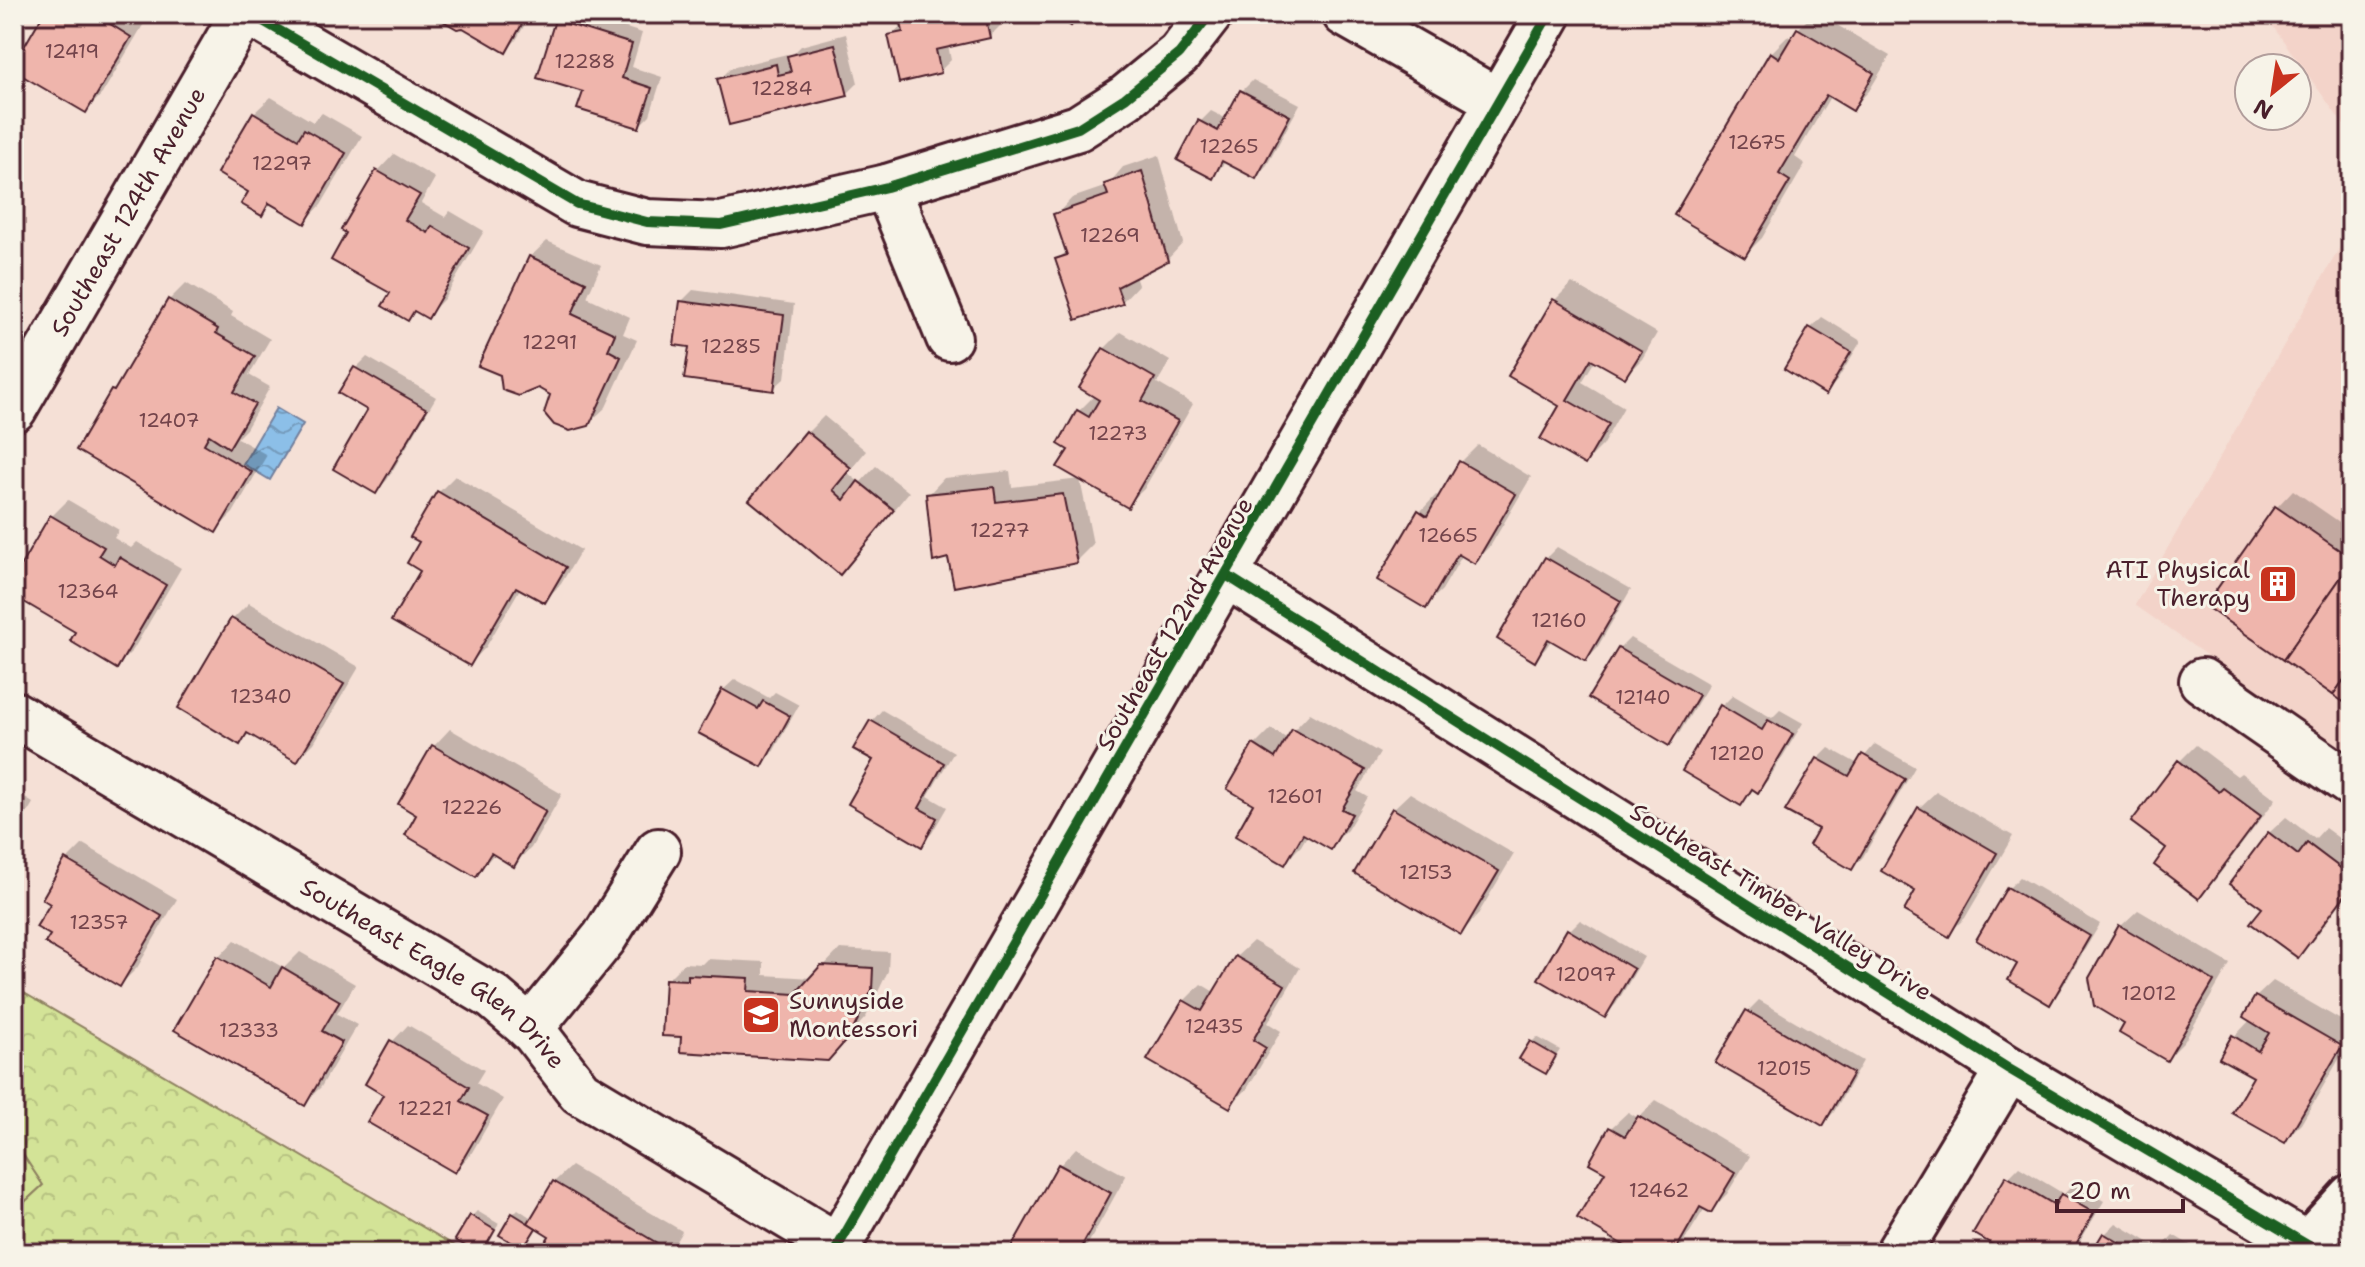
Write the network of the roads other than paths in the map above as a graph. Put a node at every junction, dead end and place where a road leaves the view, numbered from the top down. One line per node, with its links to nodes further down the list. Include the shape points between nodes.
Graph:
1 (243, 14): 9 (street, Southeast 124th Avenue)
2 (251, 14): 7 (street, via 577,204 647,222 721,225)
3 (1210, 14): 7 (street, via 1179,54 1078,128)
4 (1345, 14): 6 (street)
5 (1549, 14): 6 (street, Southeast 122nd Avenue)
6 (1498, 101): 10 (street, Southeast 122nd Avenue)
7 (887, 187): 8 (street)
8 (949, 338)
9 (14, 409)
10 (1226, 575): 16 (street, Southeast Timber Valley Drive); 18 (street, Southeast 122nd Avenue)
11 (2202, 681): 13 (street)
12 (14, 714): 15 (street, Southeast Eagle Glen Drive, via 493,997)
13 (2351, 784)
14 (658, 851): 15 (street, via 604,938)
15 (530, 1029): 18 (street, Southeast Eagle Glen Drive, via 580,1092)
16 (2009, 1069): 19 (street, Southeast Timber Valley Drive); 20 (street)
17 (2351, 1197): 19 (street)
18 (836, 1249)
19 (2314, 1249)
20 (1898, 1253)

